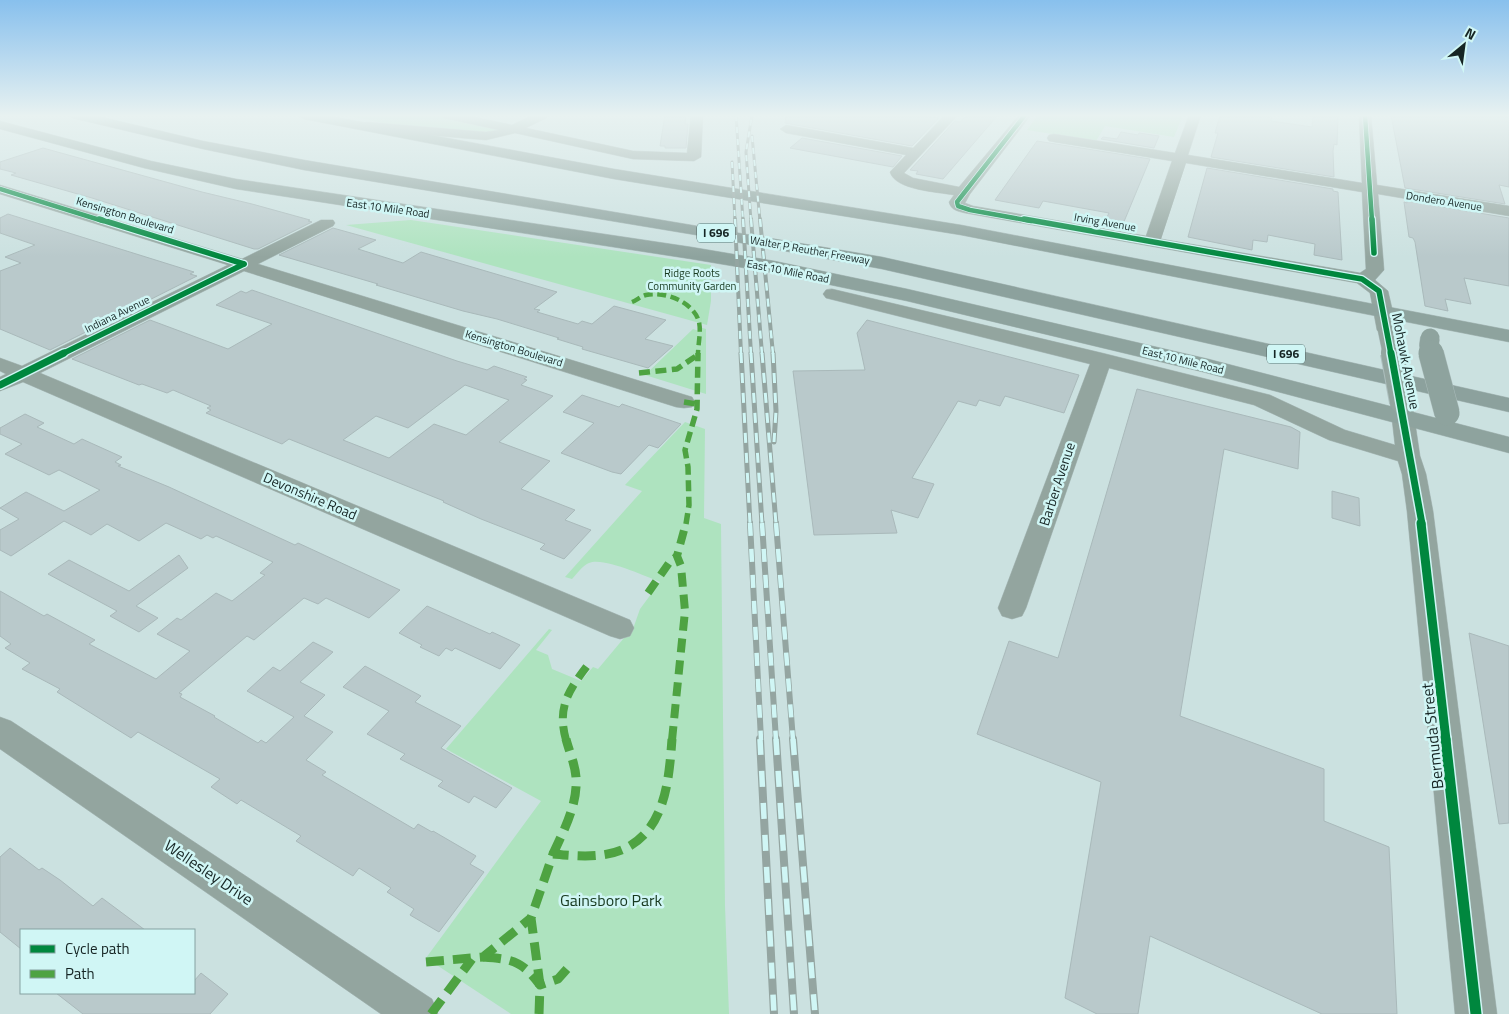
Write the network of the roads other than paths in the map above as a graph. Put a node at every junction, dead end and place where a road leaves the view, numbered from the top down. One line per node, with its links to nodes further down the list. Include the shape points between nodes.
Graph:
1 (139, 162): 27 (main road, East 10 Mile Road, via 244,185 691,253 849,283)
2 (290, 162): 26 (highway, Walter P Reuther Freeway / I 696, via 882,263)
3 (558, 162): 18 (main road, via 978,233)
4 (906, 162): 11 (street, via 897,172 899,177 916,184)
5 (987, 162): 11 (street)
6 (1178, 162): 14 (street)
7 (1206, 162): 10 (street, Dondero Avenue)
8 (1368, 162): 10 (street)
9 (0, 189): 15 (street, Kensington Boulevard)
10 (1370, 189): 12 (street, Dondero Avenue); 16 (street, via 1375,270)
11 (963, 192): 14 (street, Irving Avenue, via 957,202 964,209)
12 (1509, 211)
13 (327, 223): 15 (street, Indiana Avenue)
14 (1152, 242): 16 (street, Irving Avenue)
15 (244, 264): 23 (street, Indiana Avenue); 25 (street, Kensington Boulevard)
16 (1362, 280): 18 (street, Mohawk Avenue, via 1379,291)
17 (832, 294): 21 (street, East 10 Mile Road)
18 (1385, 320): 19 (main road); 27 (street, Mohawk Avenue, bridge)
19 (1509, 336)
20 (1509, 342): 28 (main road, bridge, via 1455,333 1437,334 1430,338 1429,344 1448,413 1459,425)
21 (1102, 359): 29 (street, East 10 Mile Road, via 1254,398 1337,435); 30 (street, Barber Avenue)
22 (0, 364): 23 (street, Devonshire Road)
23 (23, 374): 24 (street, Indiana Avenue); 31 (street, Devonshire Road)
24 (0, 384)
25 (684, 402)
26 (1509, 405)
27 (1403, 410): 28 (main road, East 10 Mile Road); 29 (street, Mohawk Avenue)
28 (1498, 442)
29 (1408, 456): 34 (street, Bermuda Street, via 1420,511)
30 (1012, 608)
31 (620, 628)
32 (0, 731): 33 (street, Wellesley Drive)
33 (417, 1014)
34 (1476, 1014)

